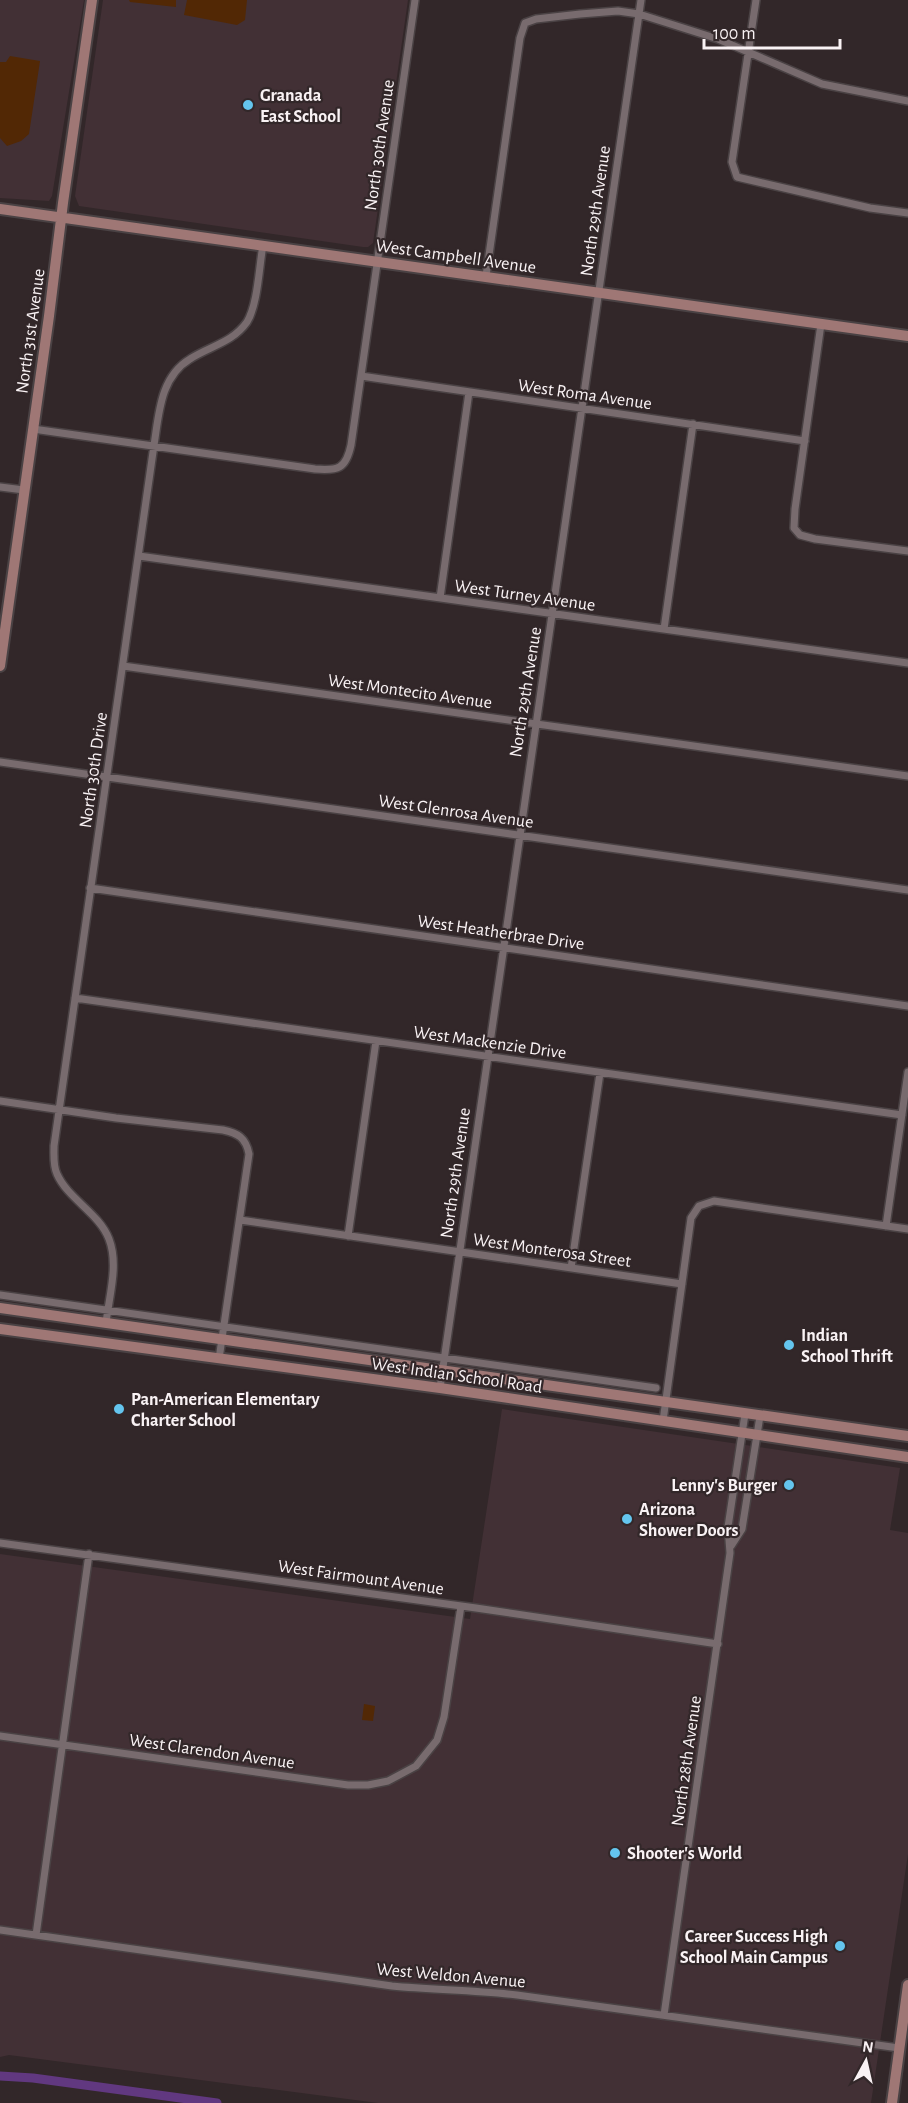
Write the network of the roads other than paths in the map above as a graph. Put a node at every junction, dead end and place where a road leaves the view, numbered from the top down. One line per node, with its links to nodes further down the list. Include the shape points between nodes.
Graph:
1 (92, 0): 10 (main road, North 31st Avenue)
2 (415, 0): 12 (street, North 30th Avenue)
3 (641, 0): 5 (street, North 29th Avenue)
4 (756, 0): 6 (street)
5 (639, 14): 6 (street, via 718,39); 13 (street, via 618,11 525,23); 14 (street, North 29th Avenue)
6 (749, 54): 7 (street, via 822,84); 9 (street, via 732,162 737,177)
7 (908, 101)
8 (0, 209): 10 (main road, West Campbell Avenue)
9 (908, 213)
10 (61, 218): 11 (main road, West Campbell Avenue); 21 (main road, North 31st Avenue)
11 (263, 245): 12 (main road, West Campbell Avenue); 23 (street, North 30th Drive, via 248,320 234,336 189,359 173,374 160,404)
12 (376, 261): 13 (main road, West Campbell Avenue); 17 (street, North 30th Avenue)
13 (486, 276): 14 (main road, West Campbell Avenue)
14 (598, 293): 15 (main road, West Campbell Avenue); 19 (street, North 29th Avenue)
15 (821, 324): 16 (main road, West Campbell Avenue); 22 (street)
16 (908, 336)
17 (360, 376): 18 (street, West Roma Avenue); 23 (street, North 30th Avenue, via 349,453 339,468 315,469)
18 (469, 392): 19 (street, West Roma Avenue); 28 (street)
19 (582, 408): 20 (street, West Roma Avenue); 29 (street, North 29th Avenue)
20 (693, 424): 22 (street, West Roma Avenue); 30 (street)
21 (33, 429): 23 (street); 25 (main road, North 31st Avenue)
22 (805, 441): 26 (street, via 794,518 797,532 815,539)
23 (154, 445): 27 (street, North 30th Drive)
24 (0, 487): 25 (street)
25 (24, 490): 32 (main road, North 31st Avenue)
26 (908, 551)
27 (139, 555): 28 (street, West Turney Avenue); 33 (street, North 30th Drive)
28 (440, 598): 29 (street, West Turney Avenue)
29 (552, 614): 30 (street, West Turney Avenue); 34 (street, North 29th Avenue)
30 (664, 629): 31 (street, West Turney Avenue)
31 (908, 663)
32 (0, 666)
33 (123, 666): 34 (street, West Montecito Avenue); 36 (street, North 30th Drive)
34 (535, 724): 37 (street, West Montecito Avenue); 38 (street, North 29th Avenue)
35 (0, 762): 36 (street, West Glenrosa Avenue)
36 (107, 776): 38 (street, West Glenrosa Avenue); 39 (street, North 30th Drive)
37 (908, 776)
38 (519, 834): 40 (street, West Glenrosa Avenue); 41 (street, North 29th Avenue)
39 (90, 888): 41 (street, West Heatherbrae Drive); 42 (street, North 30th Drive)
40 (908, 890)
41 (503, 948): 43 (street, West Heatherbrae Drive); 45 (street, North 29th Avenue)
42 (75, 998): 44 (street, West Mackenzie Drive); 49 (street, North 30th Drive)
43 (908, 1006)
44 (376, 1041): 45 (street, West Mackenzie Drive); 54 (street)
45 (487, 1057): 47 (street, West Mackenzie Drive); 55 (street, North 29th Avenue)
46 (908, 1072): 50 (street)
47 (600, 1073): 50 (street, West Mackenzie Drive); 56 (street)
48 (0, 1101): 49 (street)
49 (58, 1110): 51 (street, via 232,1132 244,1140 249,1154); 60 (street, North 30th Drive, via 56,1172 108,1238 113,1271)
50 (902, 1115): 52 (street)
51 (240, 1220): 54 (street, West Monterosa Street); 62 (street)
52 (886, 1226): 53 (street); 57 (street, via 714,1201 699,1206 691,1218)
53 (908, 1228)
54 (348, 1236): 55 (street, West Monterosa Street)
55 (459, 1252): 56 (street, West Monterosa Street); 65 (street, North 29th Avenue)
56 (571, 1268): 57 (street, West Monterosa Street)
57 (682, 1284): 70 (street)
58 (0, 1295): 60 (street, West Indian School Road)
59 (0, 1308): 61 (main road, West Indian School Road)
60 (108, 1311): 61 (street, North 30th Drive); 62 (street, West Indian School Road)
61 (106, 1323): 64 (main road, West Indian School Road)
62 (224, 1327): 64 (street); 65 (street, West Indian School Road)
63 (0, 1329): 66 (main road, West Indian School Road)
64 (222, 1338): 66 (street); 67 (main road, West Indian School Road)
65 (444, 1358): 67 (street, North 29th Avenue); 69 (street, West Indian School Road)
66 (219, 1359): 68 (main road, West Indian School Road)
67 (442, 1371): 68 (street, North 29th Avenue); 70 (main road, West Indian School Road)
68 (440, 1388): 73 (main road, West Indian School Road)
69 (656, 1388)
70 (665, 1403): 71 (main road, West Indian School Road); 73 (street)
71 (745, 1414): 72 (main road, West Indian School Road); 74 (street, North 28th Avenue)
72 (760, 1416): 75 (street, North 28th Avenue); 76 (main road, West Indian School Road)
73 (663, 1421): 74 (main road, West Indian School Road)
74 (742, 1433): 75 (main road, West Indian School Road); 79 (street, North 28th Avenue, via 728,1527)
75 (758, 1435): 77 (main road, West Indian School Road); 79 (street, North 28th Avenue, via 742,1529)
76 (908, 1436)
77 (908, 1457)
78 (0, 1543): 80 (street, West Fairmount Avenue)
79 (731, 1546): 82 (street, North 28th Avenue)
80 (89, 1554): 81 (street, West Fairmount Avenue); 84 (street)
81 (461, 1606): 82 (street, West Fairmount Avenue); 84 (street, West Clarendon Avenue, via 437,1740 416,1766 388,1781 348,1785)
82 (718, 1644): 88 (street, North 28th Avenue)
83 (0, 1736): 84 (street, West Clarendon Avenue)
84 (62, 1745): 86 (street)
85 (0, 1930): 86 (street, West Weldon Avenue)
86 (36, 1935): 88 (street, West Weldon Avenue, via 392,1986 471,1990)
87 (908, 1985): 89 (main road)
88 (664, 2015): 89 (street, West Weldon Avenue)
89 (899, 2048): 90 (main road)
90 (891, 2103)

